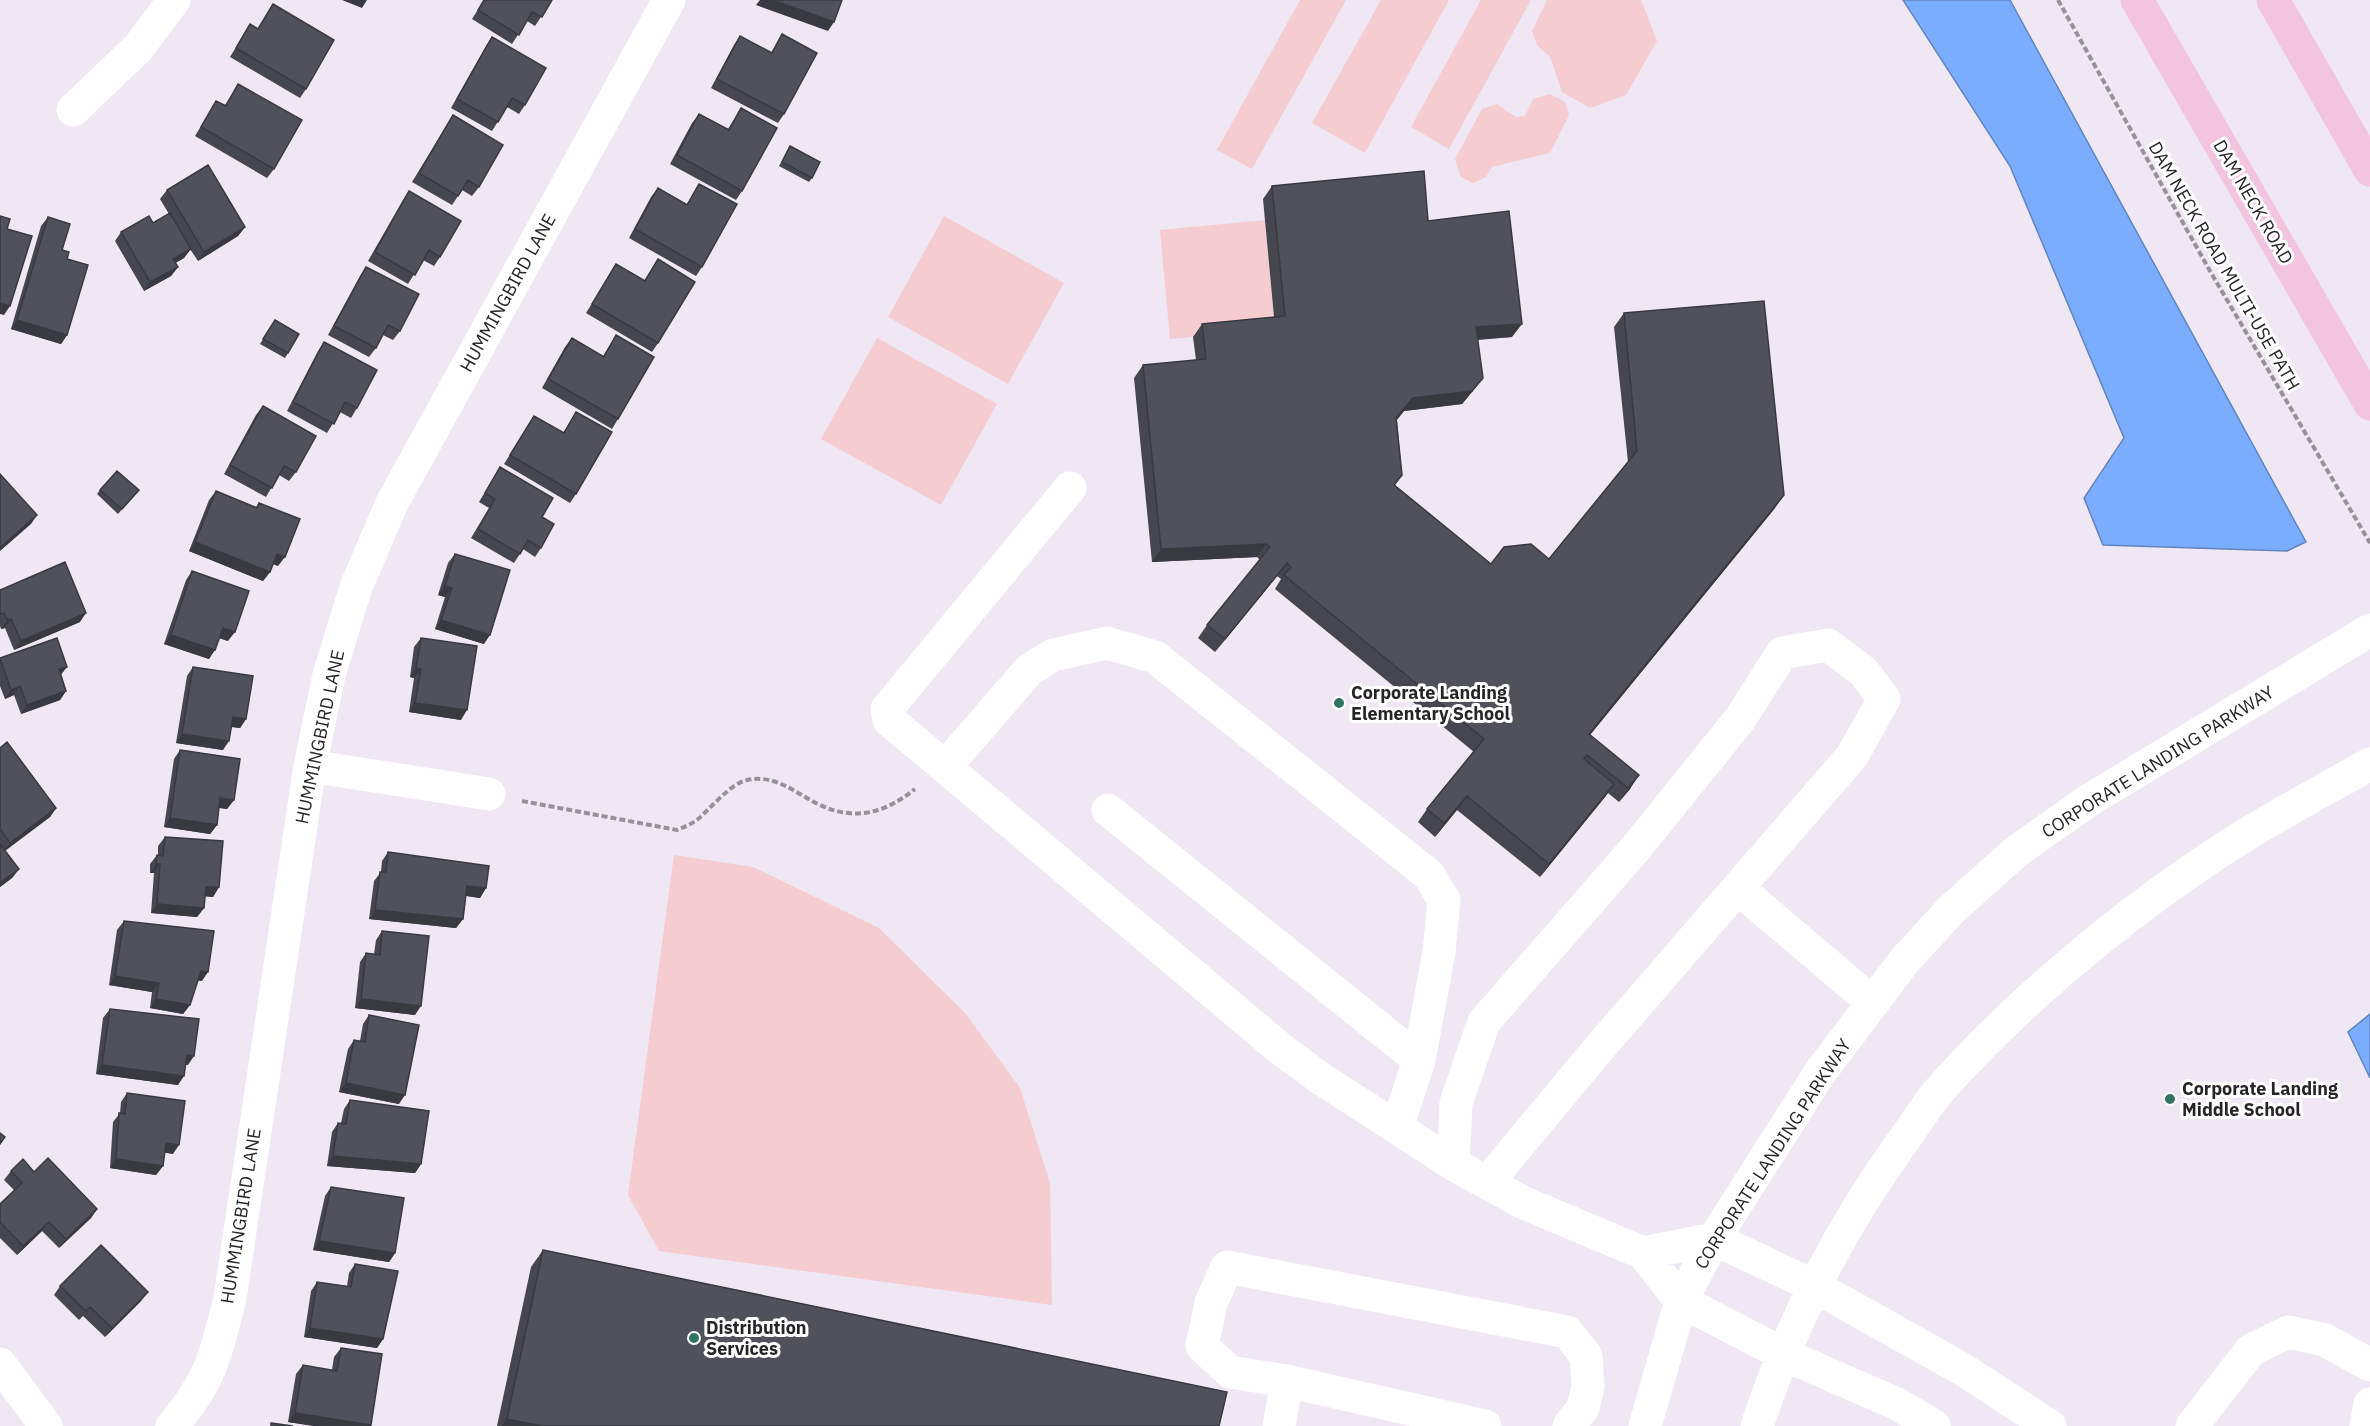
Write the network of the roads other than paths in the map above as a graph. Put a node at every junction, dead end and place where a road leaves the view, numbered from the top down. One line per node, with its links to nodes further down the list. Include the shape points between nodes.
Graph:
1 (174, 0): 5 (street, via 138,48)
2 (669, 0): 12 (street, HUMMINGBIRD LANE, via 392,503 356,587 329,675)
3 (2137, 0): 7 (main road, DAM NECK ROAD)
4 (2273, 0): 6 (main road)
5 (73, 110)
6 (2370, 170)
7 (2370, 404)
8 (1070, 488): 10 (street, via 887,708 889,720)
9 (2370, 630): 16 (street, CORPORATE LANDING PARKWAY, via 2088,801 2017,851 1952,909 1905,960)
10 (939, 762): 17 (street, via 1029,670 1053,655 1107,643 1155,657 1428,875 1444,900 1439,952); 18 (street, via 1282,1050)
11 (2370, 764): 23 (street, via 2198,865 2099,940 2006,1022 1938,1093 1905,1138 1829,1259)
12 (310, 766): 13 (street); 31 (street, HUMMINGBIRD LANE, via 230,1298 214,1364 192,1403)
13 (489, 794)
14 (1107, 810): 17 (street)
15 (1738, 888): 16 (street); 19 (street, via 1852,756 1884,699 1864,672 1828,645 1782,653 1740,719 1636,848 1484,1022 1456,1103); 20 (street)
16 (1873, 1003): 21 (street, CORPORATE LANDING PARKWAY, via 1820,1074)
17 (1419, 1060): 18 (street)
18 (1397, 1128): 19 (street)
19 (1453, 1164): 20 (street)
20 (1487, 1183): 22 (street, via 1522,1202)
21 (1714, 1239): 22 (street); 23 (street); 24 (street, CORPORATE LANDING PARKWAY)
22 (1643, 1253): 24 (street)
23 (1816, 1287): 25 (street); 38 (street, via 1962,1369)
24 (1681, 1301): 25 (street); 35 (street, CORPORATE LANDING PARKWAY)
25 (1785, 1355): 36 (street); 37 (street, via 1897,1404)
26 (0, 1364): 30 (street)
27 (2370, 1365): 39 (street, via 2325,1340 2288,1332 2251,1350)
28 (1287, 1381): 32 (street); 33 (street); 34 (street, via 1230,1372 1202,1346 1211,1303 1227,1267 1566,1332 1586,1356 1588,1386 1583,1408)
29 (2370, 1404): 40 (street)
30 (46, 1426)
31 (172, 1426)
32 (1279, 1426)
33 (1485, 1426)
34 (1569, 1426)
35 (1645, 1426)
36 (1757, 1426)
37 (1934, 1426)
38 (2050, 1426)
39 (2192, 1426)
40 (2366, 1426)

